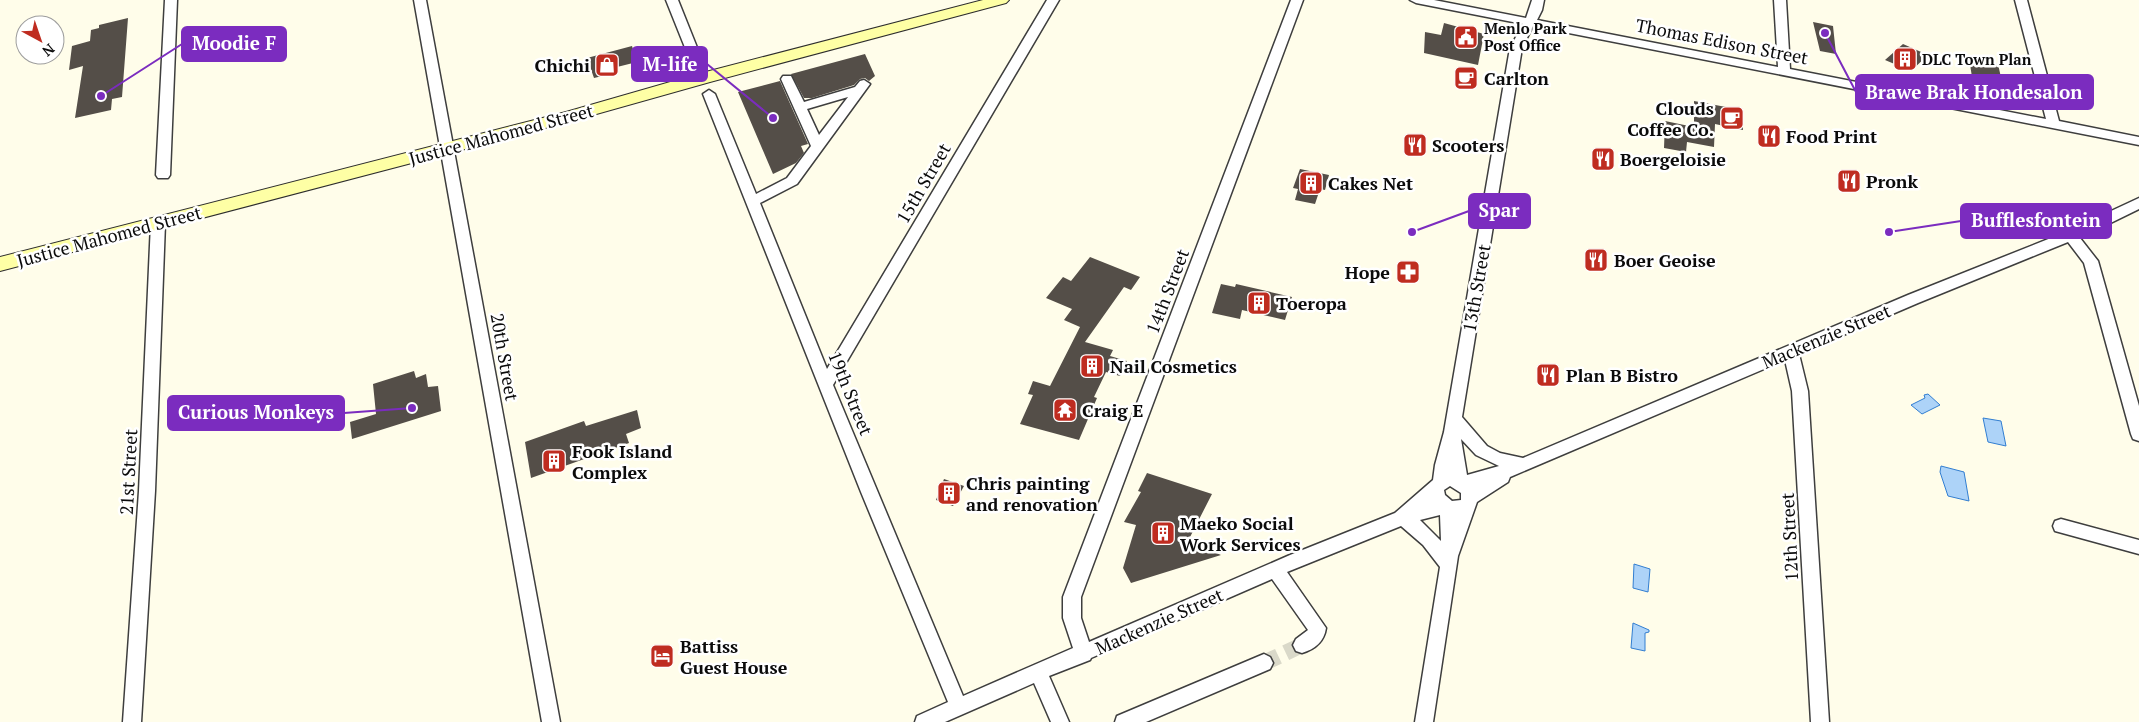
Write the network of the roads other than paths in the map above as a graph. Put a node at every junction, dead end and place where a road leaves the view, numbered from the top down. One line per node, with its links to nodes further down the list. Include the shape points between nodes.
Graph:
1 (171, 0): 22 (street)
2 (420, 0): 20 (street, 20th Street)
3 (672, 0): 13 (street)
4 (962, 0): 20 (main road, Justice Mahomed Street)
5 (1001, 0): 20 (main road, Justice Mahomed Street)
6 (1053, 0): 30 (street, 15th Street)
7 (1297, 0): 44 (street, 14th Street, via 1072,597 1072,618)
8 (1416, 0): 12 (street, Thomas Edison Street)
9 (1538, 0): 12 (street, 13th Street)
10 (1780, 0): 14 (street)
11 (2021, 0): 18 (street)
12 (1529, 22): 14 (street, Thomas Edison Street); 31 (street, 13th Street, via 1516,48)
13 (694, 54)
14 (1784, 71): 18 (street, Thomas Edison Street)
15 (786, 79): 17 (street)
16 (709, 94): 23 (street, 19th Street)
17 (800, 107): 21 (street); 21 (street, via 862,87)
18 (2053, 123): 19 (street, Thomas Edison Street)
19 (2139, 141)
20 (446, 142): 25 (main road, Justice Mahomed Street); 27 (main road, Justice Mahomed Street); 49 (street, 20th Street)
21 (818, 147): 23 (street, via 792,181)
22 (163, 175)
23 (752, 201): 30 (street, 19th Street)
24 (2139, 203): 26 (street, Mackenzie Street)
25 (158, 223): 28 (main road, Justice Mahomed Street); 48 (street, 21st Street, via 148,482)
26 (2071, 236): 29 (street, Mackenzie Street); 32 (street, via 2091,261)
27 (0, 252)
28 (0, 264)
29 (1791, 351): 33 (street, Mackenzie Street); 54 (street, 12th Street, via 1800,391)
30 (826, 384): 47 (street, 19th Street)
31 (1453, 425): 33 (street, via 1484,454); 34 (street, 13th Street); 35 (street, 13th Street)
32 (2139, 434)
33 (1519, 467): 34 (street, Mackenzie Street); 36 (street, Mackenzie Street)
34 (1461, 483): 35 (street, via 1450,479); 36 (street, via 1469,490)
35 (1439, 485): 37 (street, via 1437,497); 38 (street, Mackenzie Street)
36 (1469, 502): 37 (street, via 1458,509); 41 (street)
37 (1447, 506): 38 (street, Mackenzie Street); 41 (street)
38 (1399, 519): 41 (street, via 1421,530); 42 (street, Mackenzie Street)
39 (2061, 526): 40 (street)
40 (2139, 547)
41 (1450, 561): 53 (street)
42 (1276, 570): 43 (street, via 1317,628 1315,637); 44 (street, Mackenzie Street)
43 (1302, 645)
44 (1084, 654): 46 (street, Mackenzie Street)
45 (1264, 663): 52 (street)
46 (1039, 672): 47 (street, Mackenzie Street); 51 (street)
47 (959, 707): 50 (street, Mackenzie Street)
48 (132, 722)
49 (550, 722)
50 (924, 722)
51 (1060, 722)
52 (1124, 722)
53 (1424, 722)
54 (1820, 722)

